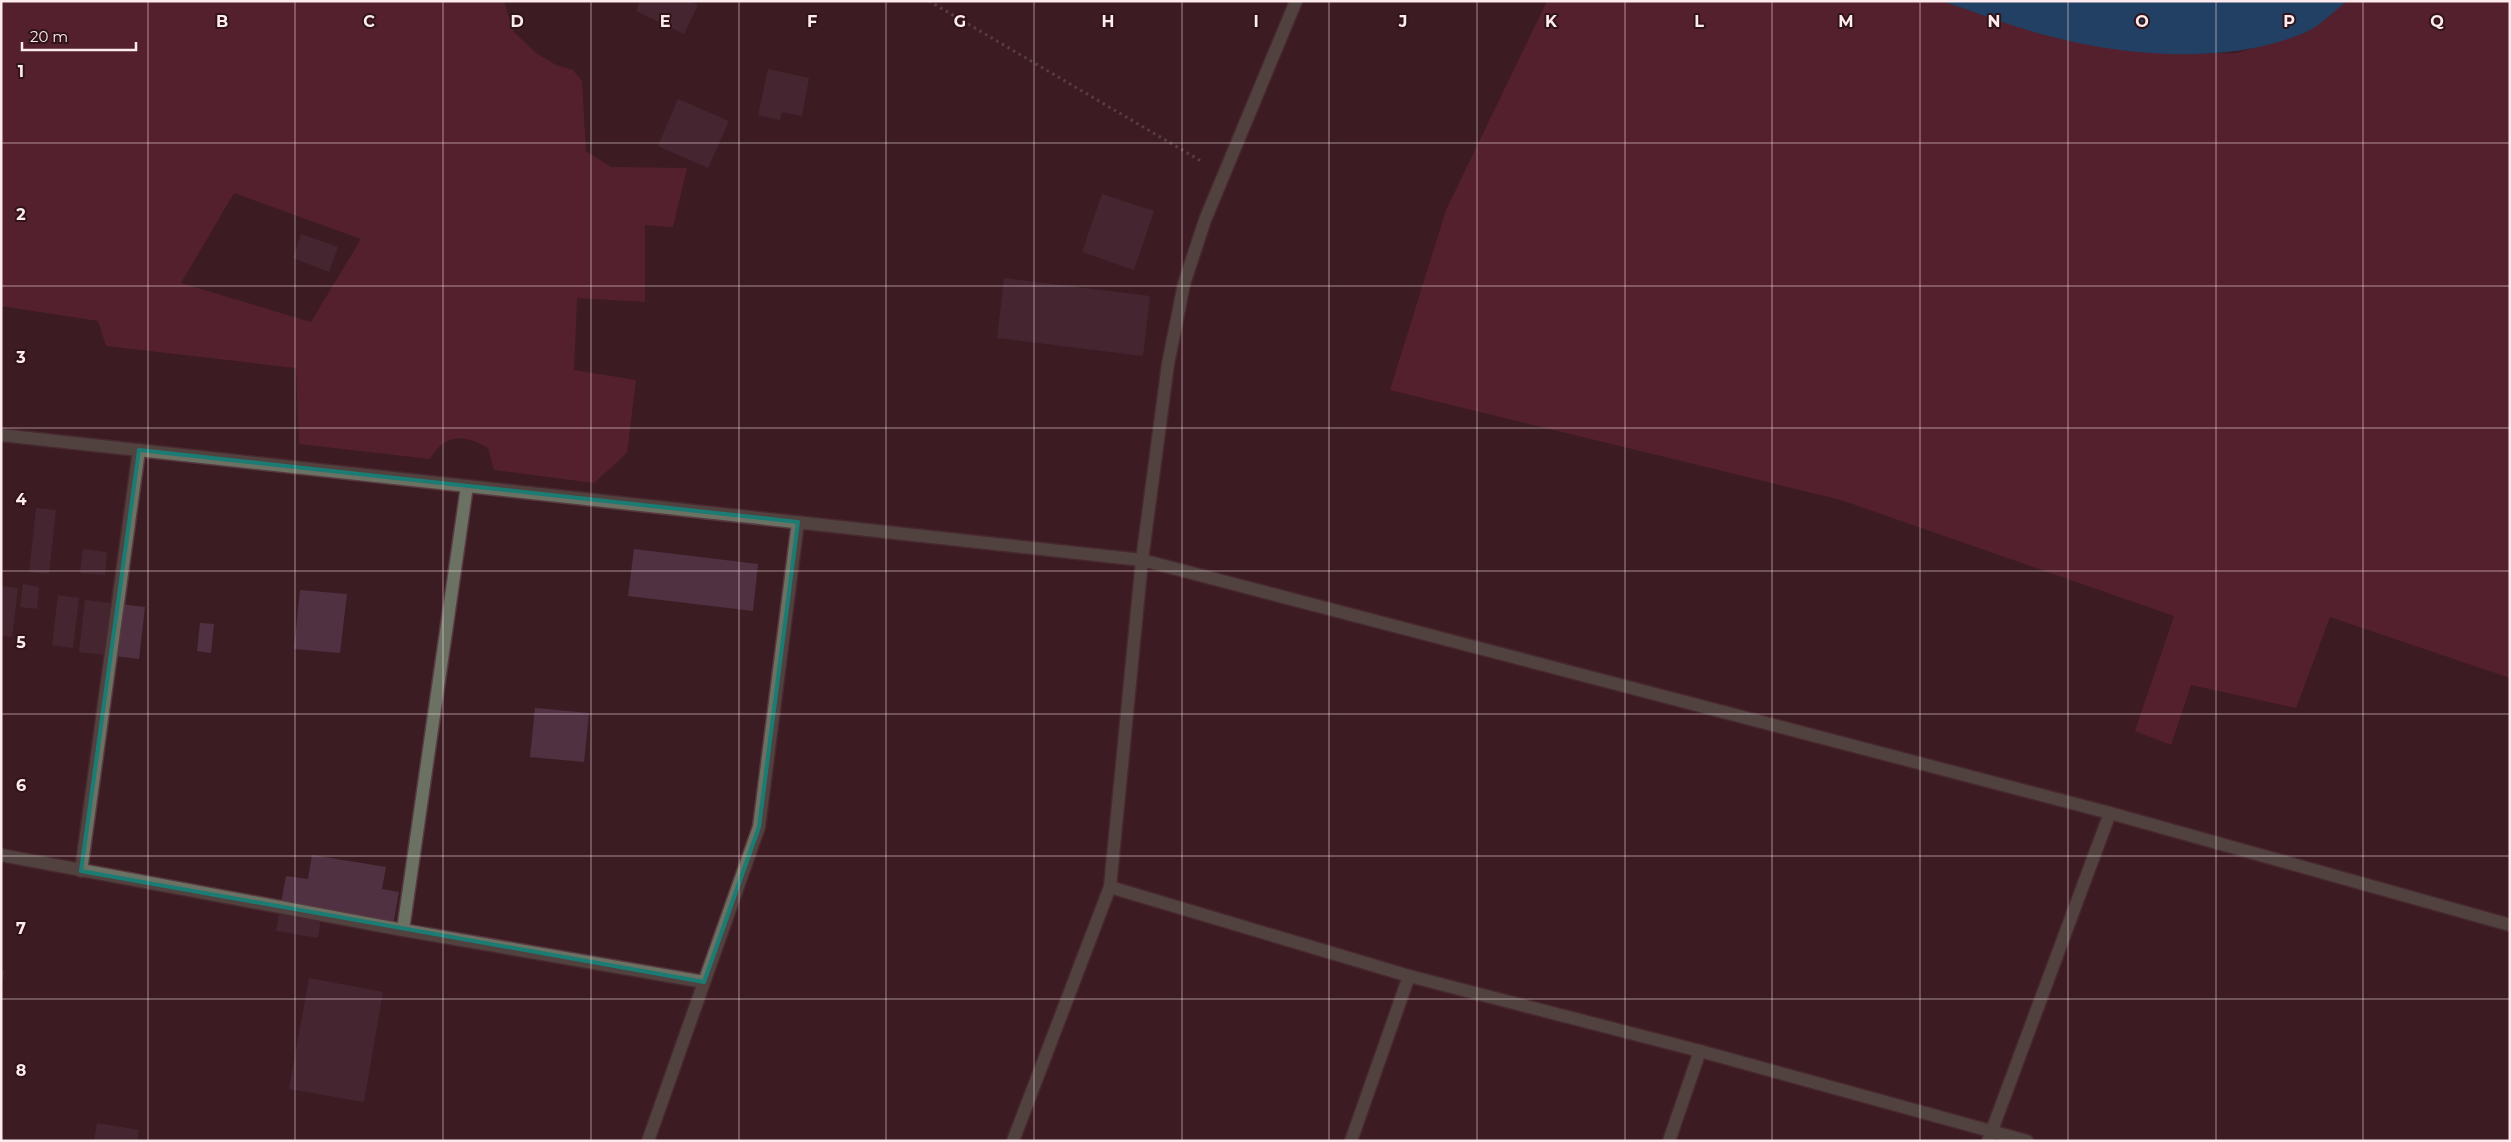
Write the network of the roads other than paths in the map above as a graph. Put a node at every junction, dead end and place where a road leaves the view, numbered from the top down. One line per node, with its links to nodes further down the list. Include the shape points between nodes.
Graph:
1 (1296, 1): 6 (street, via 1205,220 1184,284 1168,364)
2 (1, 435): 3 (street)
3 (139, 450): 4 (street); 9 (street)
4 (468, 486): 5 (street); 12 (street)
5 (798, 522): 6 (street); 14 (street, via 759,827)
6 (1142, 560): 7 (street); 10 (street)
7 (2110, 813): 11 (street); 16 (street)
8 (1, 855): 9 (street)
9 (81, 871): 12 (street)
10 (1110, 888): 13 (street); 18 (street)
11 (2510, 925)
12 (403, 930): 14 (street)
13 (1409, 976): 15 (street); 19 (street)
14 (704, 982): 17 (street)
15 (1700, 1052): 16 (street); 20 (street)
16 (1990, 1136): 21 (street)
17 (648, 1141)
18 (1014, 1141)
19 (1350, 1141)
20 (1669, 1141)
21 (2027, 1141)

